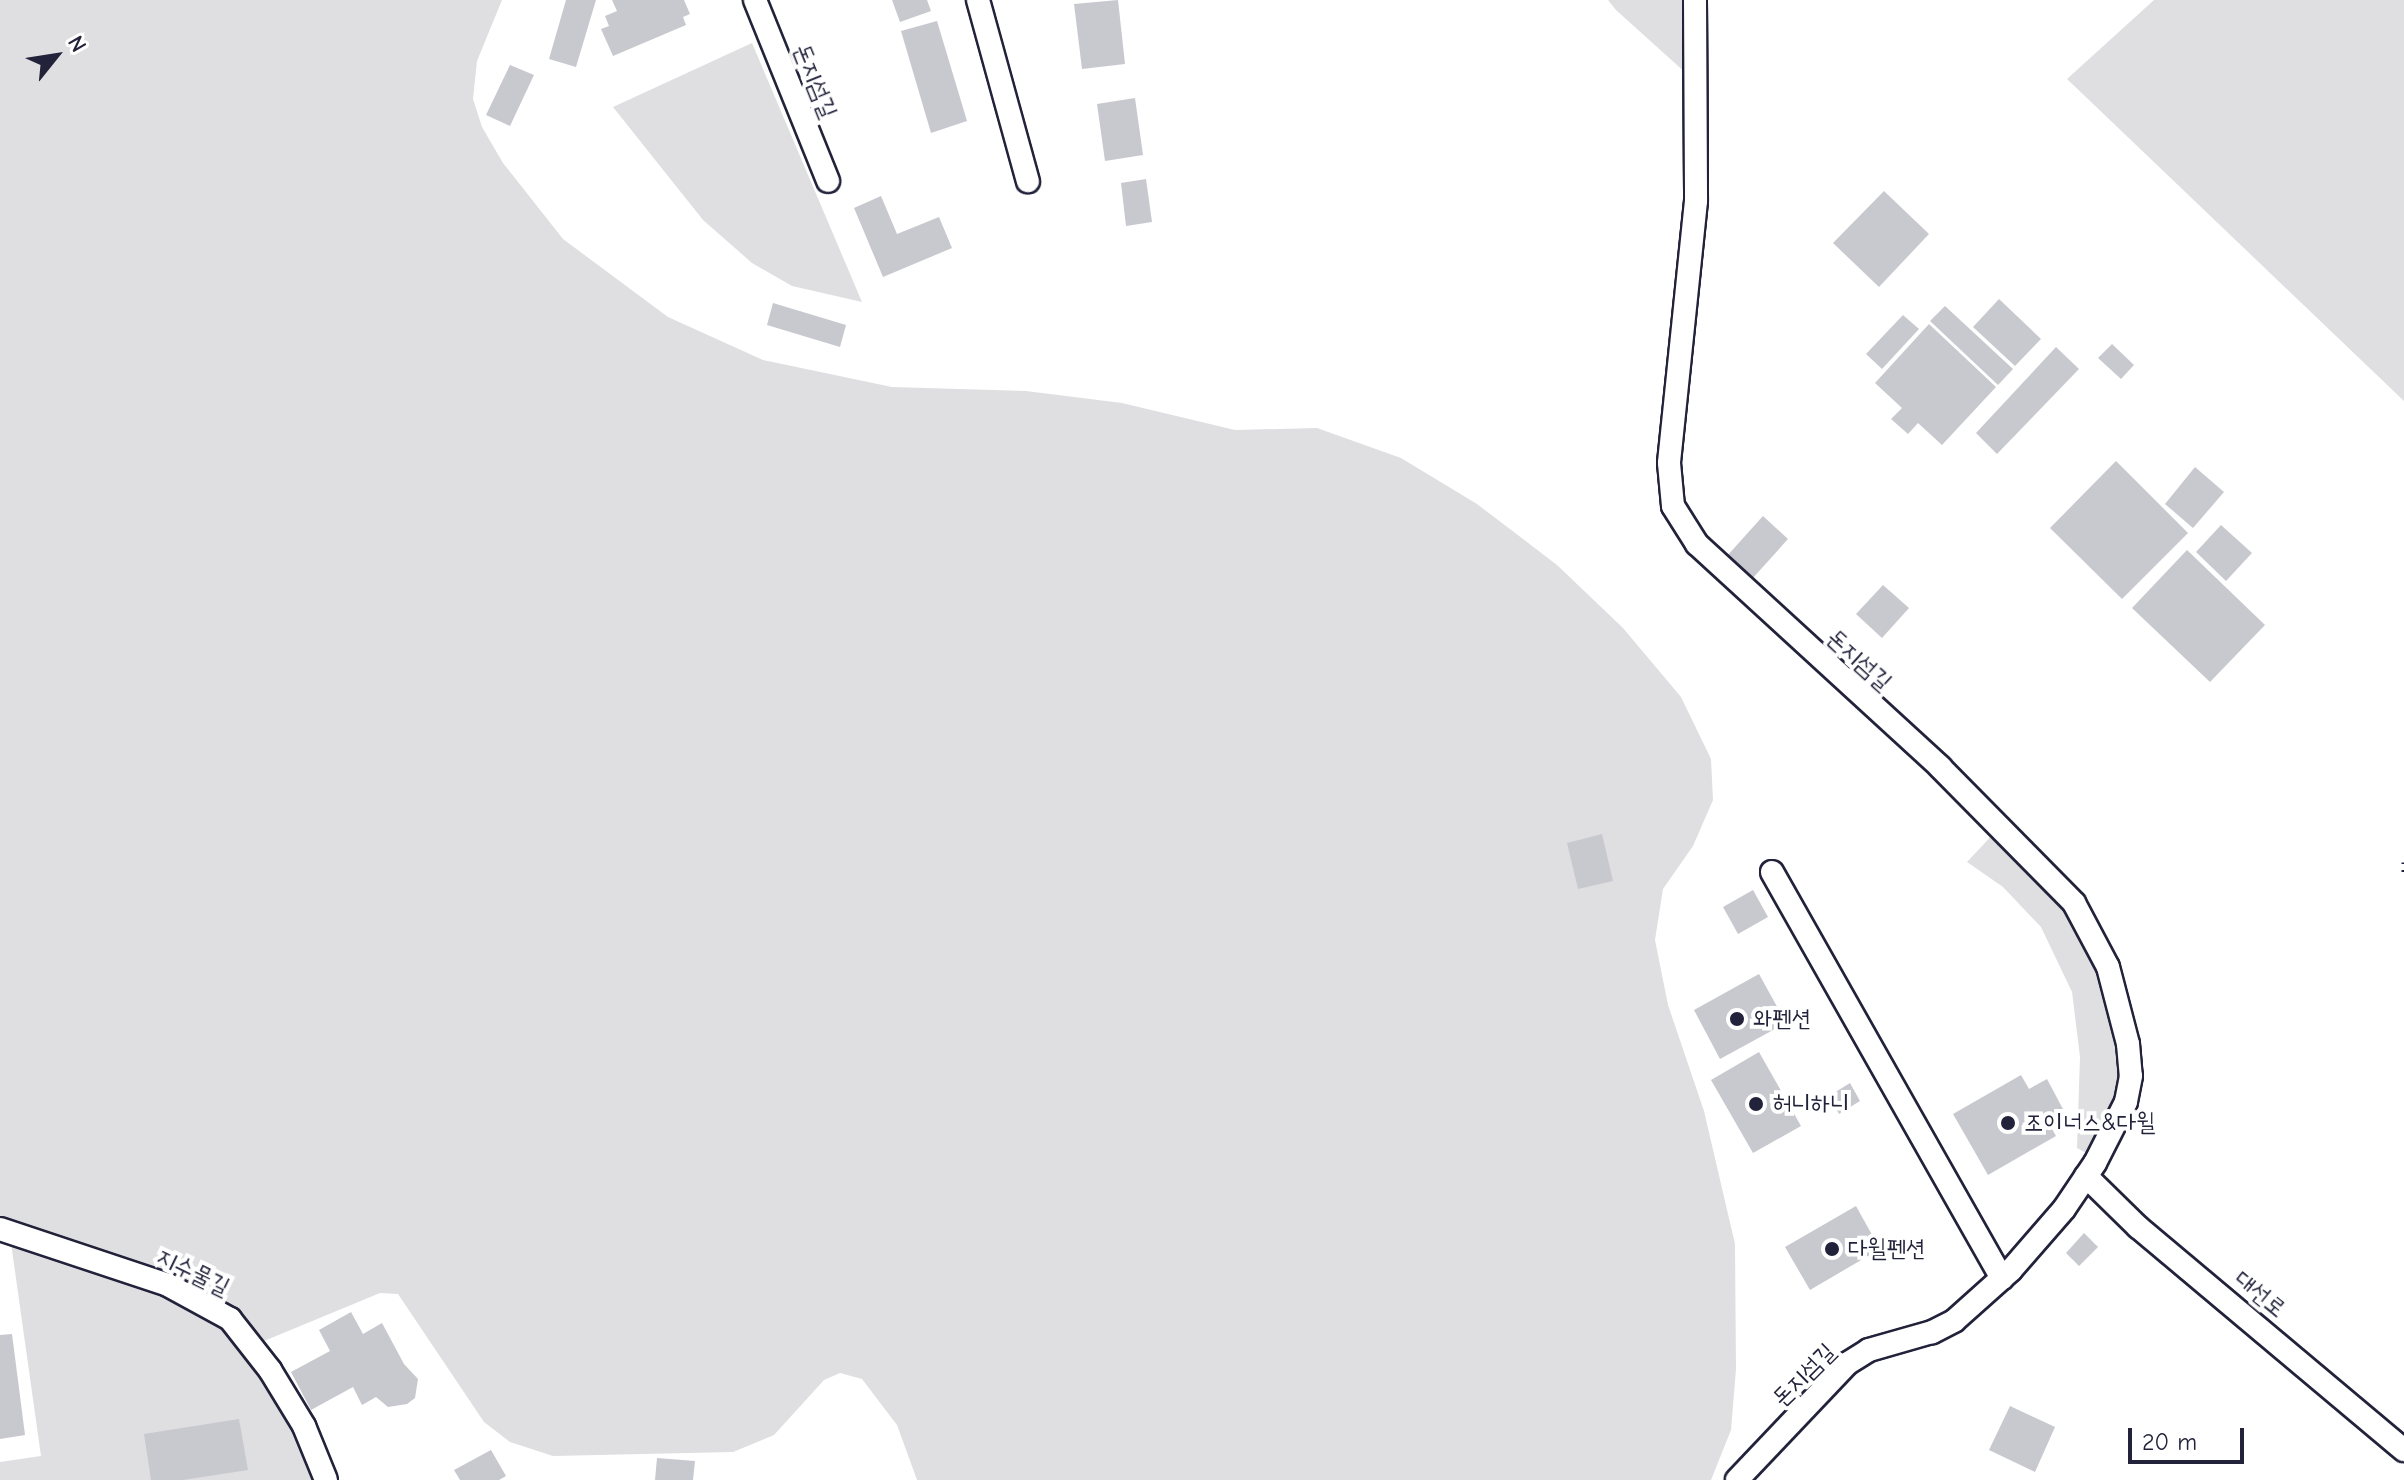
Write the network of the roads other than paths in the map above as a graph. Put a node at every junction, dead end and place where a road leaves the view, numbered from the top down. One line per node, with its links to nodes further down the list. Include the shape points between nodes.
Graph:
1 (755, 0): 4 (lane, 돈지섬길)
2 (978, 0): 5 (lane)
3 (1695, 0): 7 (lane, 돈지섬길, via 1696,201 1669,463 1673,506 1682,525 1717,564 2029,853 2093,933 2120,1007 2131,1076 2113,1132)
4 (828, 181)
5 (1028, 181)
6 (1772, 872): 9 (lane)
7 (2086, 1176): 9 (lane, 돈지섬길); 10 (lane, 대선로, via 2138,1227)
8 (0, 1229): 11 (lane, 지수물길, via 168,1285 230,1319 304,1426)
9 (2002, 1279): 12 (lane, 돈지섬길, via 1954,1321 1869,1350 1847,1364)
10 (2404, 1450)
11 (326, 1480)
12 (1737, 1480)

